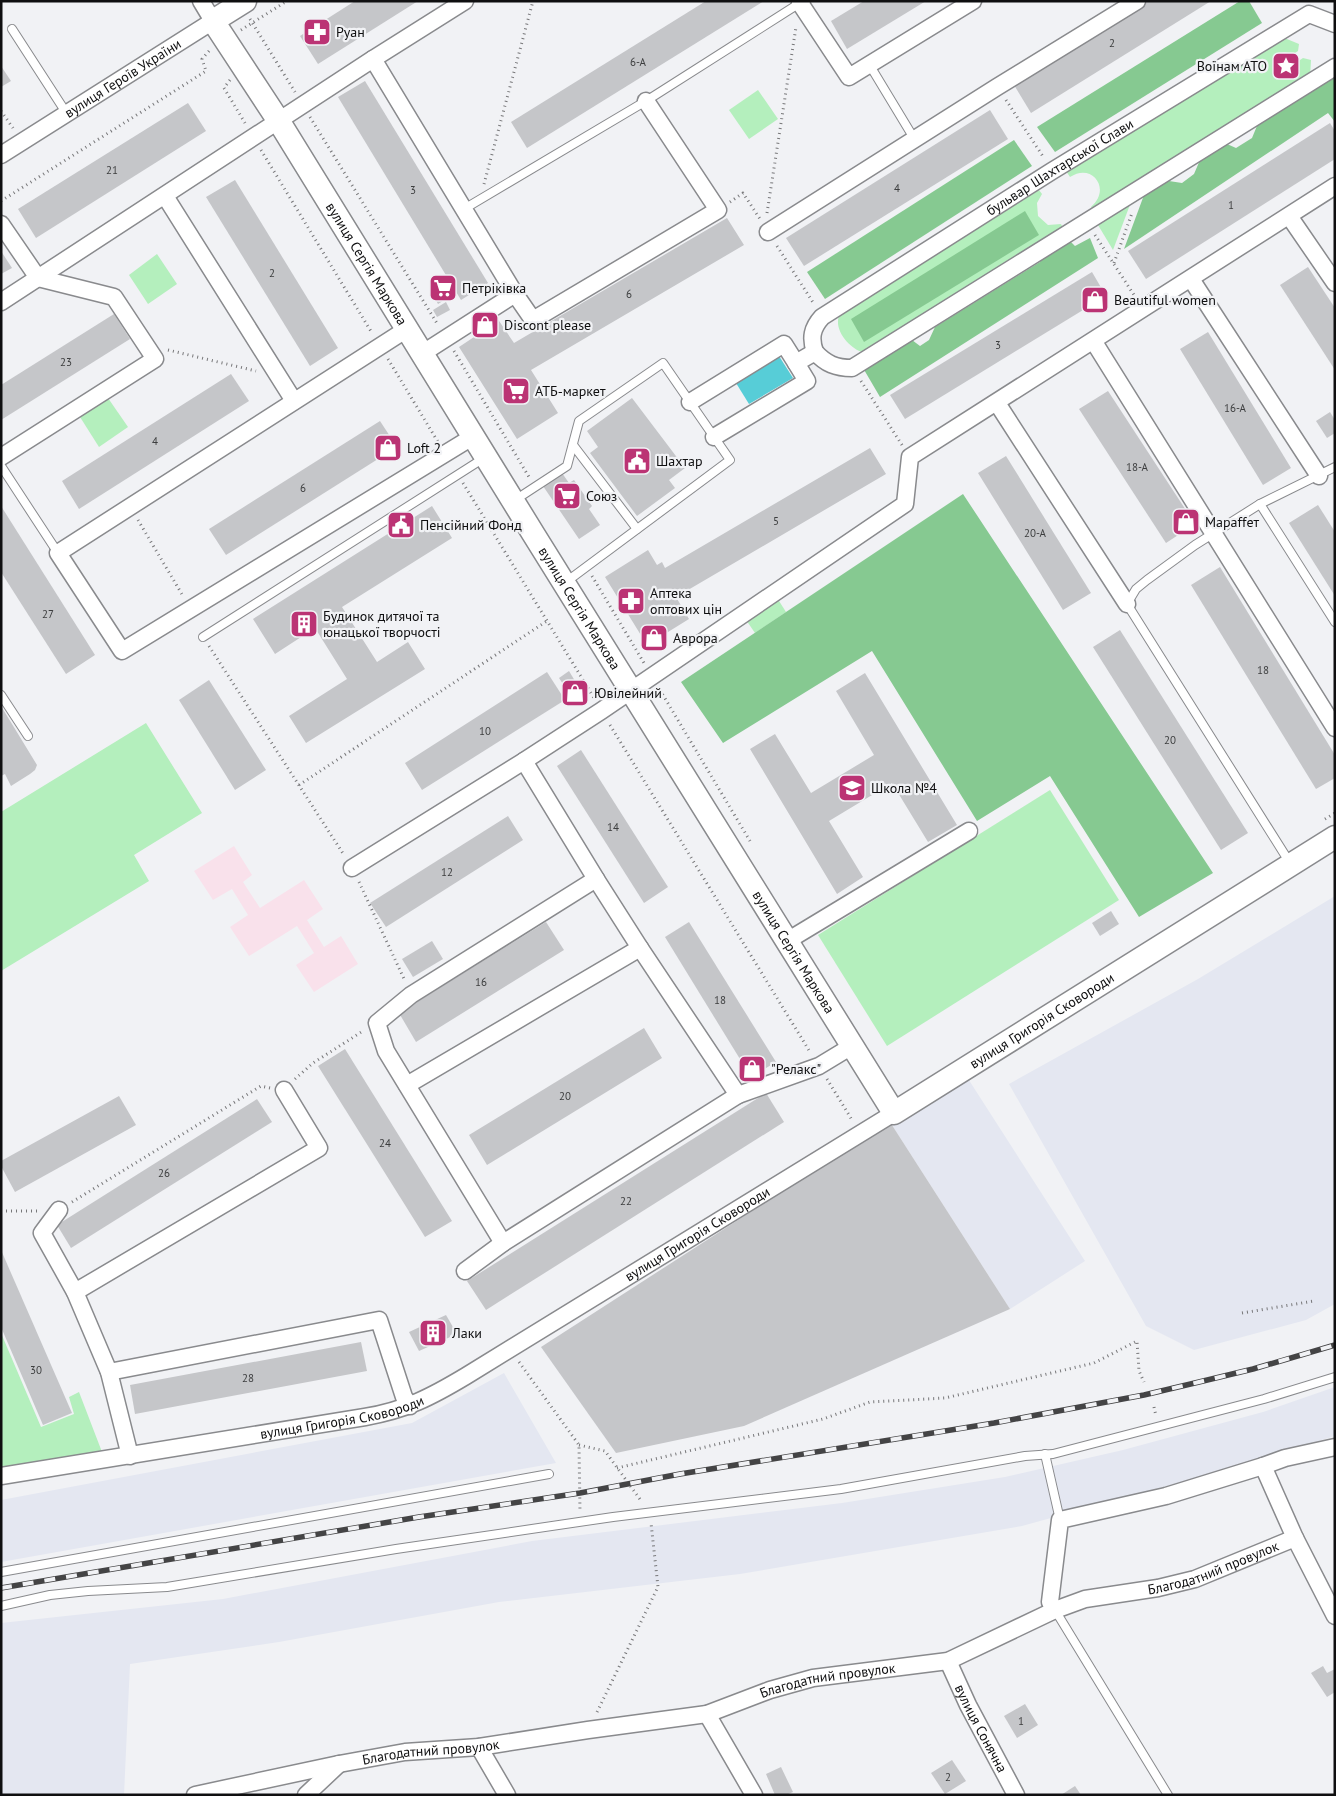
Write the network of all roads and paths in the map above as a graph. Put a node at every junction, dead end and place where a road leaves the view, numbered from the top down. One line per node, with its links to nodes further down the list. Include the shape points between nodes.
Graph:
1 (201, 1): 9 (street, вулиця Сергія Маркова)
2 (287, 1): 10 (path)
3 (465, 1): 14 (street)
4 (533, 1): 32 (path)
5 (972, 1): 15 (street)
6 (1137, 1): 18 (street)
7 (801, 2): 15 (street, via 849,77); 19 (lane); 38 (path)
8 (246, 8): 9 (street, вулиця Героїв України); 10 (path)
9 (213, 21): 13 (street, вулиця Сергія Маркова); 22 (street, вулиця Героїв України)
10 (253, 22): 13 (path); 20 (path)
11 (1335, 24): 28 (street, бульвар Шахтарської Слави, via 1309,14)
12 (12, 29): 22 (lane)
13 (217, 48): 23 (street, вулиця Сергія Маркова); 33 (path, via 202,59 206,71)
14 (373, 59): 20 (street); 34 (street)
15 (869, 64): 26 (lane)
16 (1335, 67): 30 (street)
17 (225, 73): 25 (path, via 230,81 224,88)
18 (997, 87): 26 (street); 28 (path)
19 (646, 101): 32 (lane); 43 (street, via 718,210 533,320)
20 (302, 104): 23 (street); 47 (path)
21 (1, 111): 24 (path)
22 (67, 114): 27 (street, вулиця Героїв України)
23 (278, 120): 25 (street); 46 (street, вулиця Сергія Маркова)
24 (12, 127)
25 (253, 137): 31 (street); 50 (path)
26 (915, 140): 38 (street)
27 (1, 155)
28 (1052, 171): 51 (street, бульвар Шахтарської Слави, via 822,317 812,333)
29 (1335, 186): 35 (street)
30 (1141, 189): 36 (street); 39 (path)
31 (165, 196): 40 (street); 55 (street)
32 (480, 199): 34 (lane)
33 (1, 201)
34 (464, 209): 43 (street)
35 (1289, 216): 41 (street); 42 (street)
36 (1087, 222): 39 (path); 54 (street)
37 (1, 224): 40 (street)
38 (767, 225)
39 (1114, 264): 45 (path)
40 (38, 278): 44 (street); 49 (street, via 114,297)
41 (1191, 279): 45 (street); 69 (street)
42 (1335, 283)
43 (515, 294): 47 (street)
44 (1, 302)
45 (1143, 309): 48 (street)
46 (407, 329): 50 (street); 52 (street, вулиця Сергія Маркова)
47 (446, 338): 52 (street); 70 (path)
48 (1094, 342): 58 (street); 75 (street)
49 (146, 345): 55 (path); 63 (street, via 155,359)
50 (380, 346): 56 (street); 62 (path)
51 (815, 352): 53 (street); 54 (street, via 832,366)
52 (423, 353): 59 (street, вулиця Сергія Маркова)
53 (796, 363): 57 (street, via 784,344); 60 (street, via 807,381)
54 (852, 368): 65 (path)
55 (279, 377): 56 (street)
56 (294, 401): 73 (street)
57 (690, 402): 60 (lane); 61 (lane, via 663,363 579,421)
58 (997, 403): 65 (street); 79 (street)
59 (474, 436): 62 (street); 64 (street, вулиця Сергія Маркова)
60 (714, 437): 74 (lane, via 730,460)
61 (573, 444): 70 (lane, via 566,466); 74 (lane)
62 (445, 453): 80 (street)
63 (1, 457)
64 (486, 457): 68 (lane); 71 (street, вулиця Сергія Маркова)
65 (910, 457): 84 (street, via 905,504)
66 (1, 466): 76 (lane)
67 (1335, 467): 69 (lane)
68 (458, 475): 81 (path); 83 (lane)
69 (1319, 476): 72 (lane)
70 (535, 487): 71 (lane)
71 (513, 501): 78 (street, вулиця Сергія Маркова)
72 (1260, 504): 75 (lane); 82 (lane)
73 (130, 506): 76 (street); 80 (path)
74 (637, 529): 77 (lane)
75 (1215, 533): 79 (lane, via 1147,580 1136,589); 88 (street)
76 (58, 553): 80 (street, via 122,651)
77 (586, 567): 78 (lane); 84 (path)
78 (564, 584): 85 (street, вулиця Сергія Маркова)
79 (1127, 604): 95 (lane)
80 (190, 609)
81 (547, 621): 87 (path); 92 (path)
82 (1335, 622)
83 (203, 637): 92 (path)
84 (651, 676): 85 (street); 89 (path)
85 (630, 690): 87 (street); 98 (street, вулиця Сергія Маркова)
86 (1, 695): 90 (lane)
87 (601, 711): 91 (street); 103 (path)
88 (1335, 728)
89 (683, 729)
90 (28, 736)
91 (524, 761): 96 (street); 97 (street)
92 (299, 785): 96 (path)
93 (969, 831): 98 (street)
94 (1335, 837): 95 (street, вулиця Григорія Сковороди)
95 (1291, 865): 107 (street, вулиця Григорія Сковороди)
96 (352, 868): 100 (path)
97 (596, 879): 99 (street); 100 (street)
98 (787, 941): 102 (street, вулиця Сергія Маркова)
99 (640, 948): 104 (street); 106 (street)
100 (411, 995): 101 (street)
101 (376, 1023): 104 (street, via 386,1051); 105 (path, via 313,1063)
102 (852, 1046): 103 (street); 107 (street, вулиця Сергія Маркова)
103 (819, 1066): 106 (street); 109 (path)
104 (407, 1085): 113 (street)
105 (284, 1090): 111 (path, via 261,1086); 115 (street, via 319,1148)
106 (738, 1095): 113 (street)
107 (894, 1113): 118 (street, вулиця Григорія Сковороди)
108 (860, 1117): 109 (path)
109 (853, 1121): 110 (path)
110 (844, 1126)
111 (59, 1210): 112 (path); 115 (street, via 42,1233)
112 (1, 1211)
113 (503, 1243): 114 (street)
114 (465, 1272)
115 (75, 1292): 119 (street)
116 (1314, 1301): 117 (path)
117 (1242, 1313)
118 (510, 1350): 122 (street, вулиця Григорія Сковороди, via 430,1398); 123 (path)
119 (109, 1372): 122 (street, via 379,1320 404,1397); 126 (street)
120 (1335, 1377): 125 (lane, via 1264,1399)
121 (1144, 1382): 128 (path, via 1139,1370 1137,1341 1094,1363 945,1398 870,1402 823,1420)
122 (410, 1406): 126 (street, вулиця Григорія Сковороди, via 366,1417)
123 (579, 1446): 128 (path, via 605,1452); 133 (path)
124 (1335, 1447): 127 (street)
125 (1045, 1454): 131 (lane, via 841,1489); 132 (lane)
126 (130, 1456): 130 (street, вулиця Григорія Сковороди)
127 (1263, 1466): 132 (street, via 1166,1496); 134 (street, Благодатний провулок)
128 (618, 1468): 131 (path)
129 (549, 1474): 135 (lane)
130 (1, 1476)
131 (650, 1512): 133 (lane); 141 (path, via 658,1587)
132 (1060, 1520): 137 (street, via 1050,1602)
133 (581, 1522): 136 (lane, via 167,1587 88,1591)
134 (1295, 1538): 137 (street, Благодатний провулок, via 1195,1579 1084,1599); 138 (street)
135 (1, 1572)
136 (1, 1606)
137 (1054, 1610): 139 (street, Благодатний провулок); 149 (lane)
138 (1335, 1616)
139 (948, 1661): 140 (street, Благодатний провулок, via 813,1678); 148 (street, вулиця Сонячна)
140 (707, 1714): 141 (street, Благодатний провулок); 147 (street)
141 (588, 1730): 142 (street, Благодатний провулок)
142 (479, 1747): 143 (street, Благодатний провулок, via 405,1752); 146 (street)
143 (339, 1764): 144 (street, Благодатний провулок); 145 (street)
144 (195, 1795)
145 (306, 1795)
146 (507, 1795)
147 (754, 1795)
148 (1016, 1795)
149 (1168, 1795)

